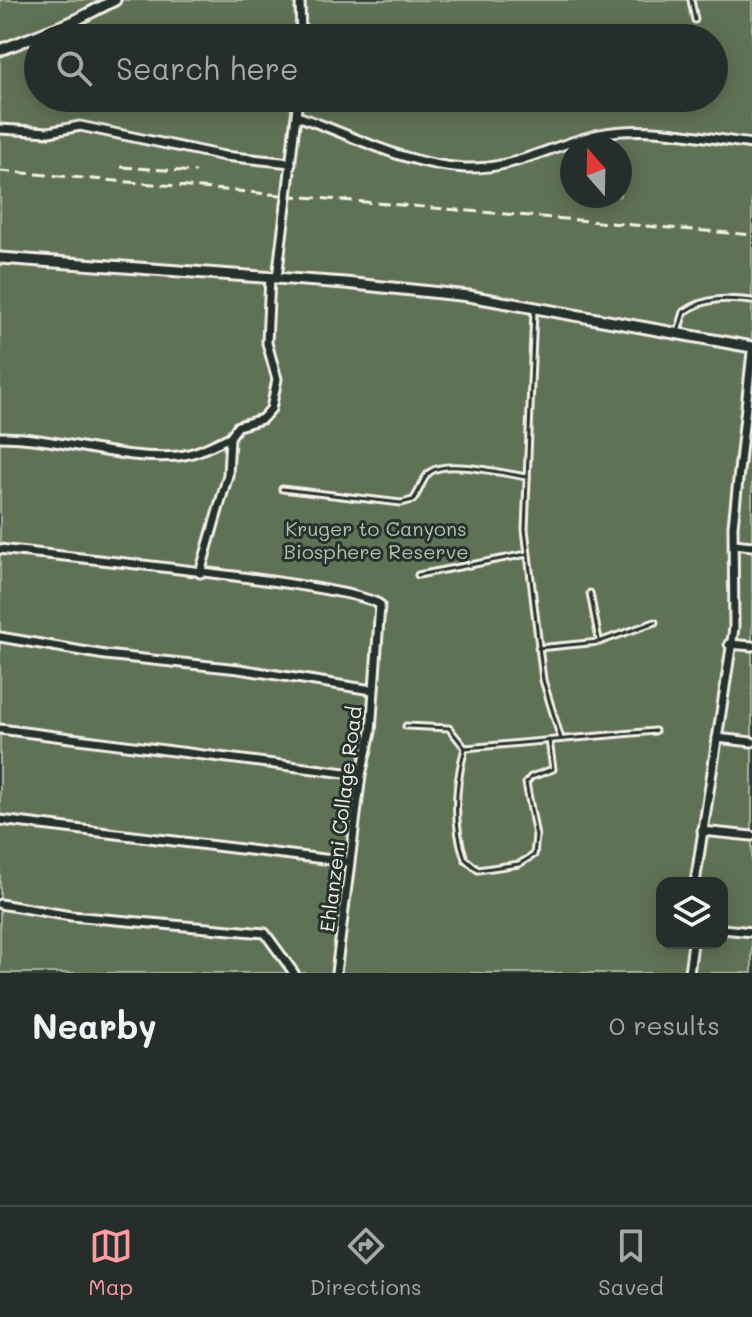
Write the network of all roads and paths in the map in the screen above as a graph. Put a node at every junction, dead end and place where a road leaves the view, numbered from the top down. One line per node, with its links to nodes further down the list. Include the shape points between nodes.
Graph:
1 (115, 0): 5 (street)
2 (300, 0): 6 (street)
3 (691, 0): 4 (lane)
4 (695, 20)
5 (67, 24)
6 (301, 24)
7 (24, 41): 8 (street)
8 (0, 50)
9 (297, 112): 10 (street)
10 (297, 116): 12 (street, via 410,161 467,168 514,164 609,133 658,132); 13 (street)
11 (0, 129): 13 (street, via 49,132 80,126)
12 (752, 144)
13 (290, 167): 15 (street, bridge)
14 (0, 258): 15 (street)
15 (274, 277): 17 (street); 21 (street, via 267,350 277,379 271,409 262,419 238,426)
16 (752, 301): 18 (lane, via 729,298 695,304 684,312)
17 (534, 307): 18 (street); 22 (lane)
18 (678, 332): 19 (street)
19 (752, 349): 24 (street)
20 (0, 437): 21 (street, via 149,456 193,453)
21 (230, 437): 28 (street, via 228,475)
22 (528, 477): 23 (lane, via 438,469 426,477 413,500 401,503); 27 (lane)
23 (282, 489)
24 (734, 544): 25 (street); 34 (street, via 736,606)
25 (752, 546)
26 (0, 549): 28 (street)
27 (527, 554): 29 (lane); 36 (lane)
28 (200, 573): 37 (street, Ehlanzeni Collage Road, via 376,601 382,619)
29 (418, 575)
30 (590, 593): 33 (lane)
31 (655, 622): 33 (lane)
32 (0, 637): 37 (street)
33 (599, 642): 36 (lane)
34 (729, 644): 35 (street); 41 (street)
35 (752, 646)
36 (538, 648): 42 (lane)
37 (372, 690): 46 (street, Ehlanzeni Collage Road, via 371,732)
38 (406, 726): 45 (lane, via 449,728)
39 (0, 729): 46 (street)
40 (655, 731): 42 (lane)
41 (717, 738): 44 (street); 48 (street)
42 (561, 739): 43 (lane)
43 (549, 740): 45 (lane); 45 (lane, via 553,769 526,783 536,836 534,855 494,870 478,870 461,849 454,788)
44 (752, 742)
45 (465, 748)
46 (361, 775): 50 (street, Ehlanzeni Collage Road)
47 (0, 820): 50 (street)
48 (702, 831): 49 (street); 51 (street)
49 (752, 836)
50 (349, 862): 57 (street, Ehlanzeni Collage Road)
51 (696, 877)
52 (0, 904): 56 (street, via 95,918 259,931)
53 (728, 930): 54 (street)
54 (752, 932)
55 (692, 949): 58 (street)
56 (294, 973)
57 (336, 973)
58 (689, 973)

